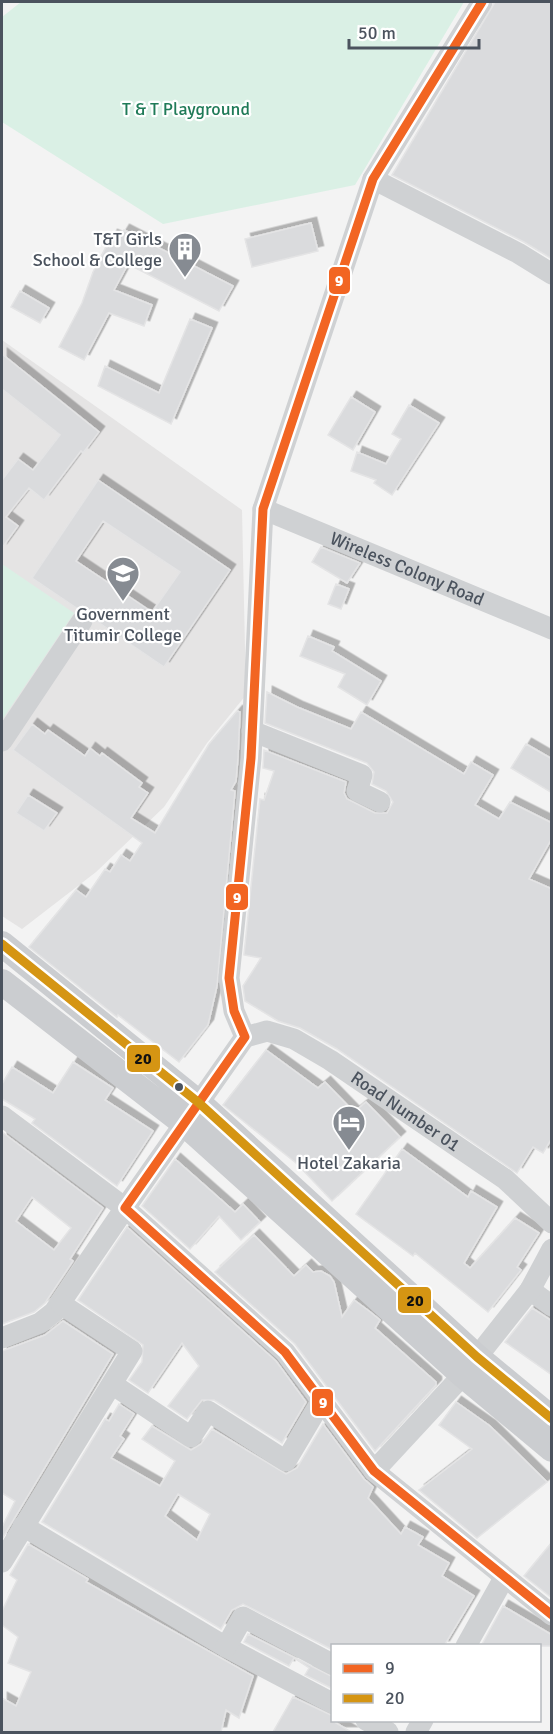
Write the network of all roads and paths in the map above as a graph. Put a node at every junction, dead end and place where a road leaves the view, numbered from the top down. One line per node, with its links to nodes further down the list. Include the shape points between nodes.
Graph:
1 (482, 2): 2 (street)
2 (373, 179): 3 (street); 4 (street)
3 (552, 274)
4 (263, 509): 6 (street, Wireless Colony Road); 7 (street)
5 (82, 621): 8 (street)
6 (552, 629)
7 (252, 731): 9 (street, via 362,775 357,791); 12 (street, via 229,978 234,1011)
8 (2, 741)
9 (380, 802)
10 (2, 944): 13 (main road)
11 (2, 982): 13 (main road)
12 (245, 1037): 13 (street); 16 (street, Road Number 01, via 267,1031 294,1039 321,1055 505,1179)
13 (192, 1114): 15 (street); 22 (main road)
14 (2, 1116): 15 (street)
15 (125, 1208): 19 (street); 24 (street, via 285,1352)
16 (552, 1223)
17 (552, 1249): 18 (street)
18 (530, 1290): 20 (street); 22 (street)
19 (61, 1304): 21 (street, via 40,1323); 23 (street, via 132,1351)
20 (552, 1306)
21 (2, 1338)
22 (470, 1366): 25 (main road); 26 (main road); 27 (street)
23 (112, 1384): 24 (street, via 191,1437 208,1411 286,1461); 28 (street)
24 (321, 1402): 27 (street)
25 (552, 1419)
26 (552, 1449)
27 (374, 1472): 30 (street)
28 (23, 1526): 29 (street); 33 (street)
29 (2, 1562)
30 (504, 1578): 31 (street); 32 (street)
31 (552, 1615)
32 (467, 1644)
33 (226, 1647): 34 (street, via 243,1617); 35 (street)
34 (331, 1663)
35 (331, 1702)
36 (370, 1722): 37 (street)
37 (388, 1732)

